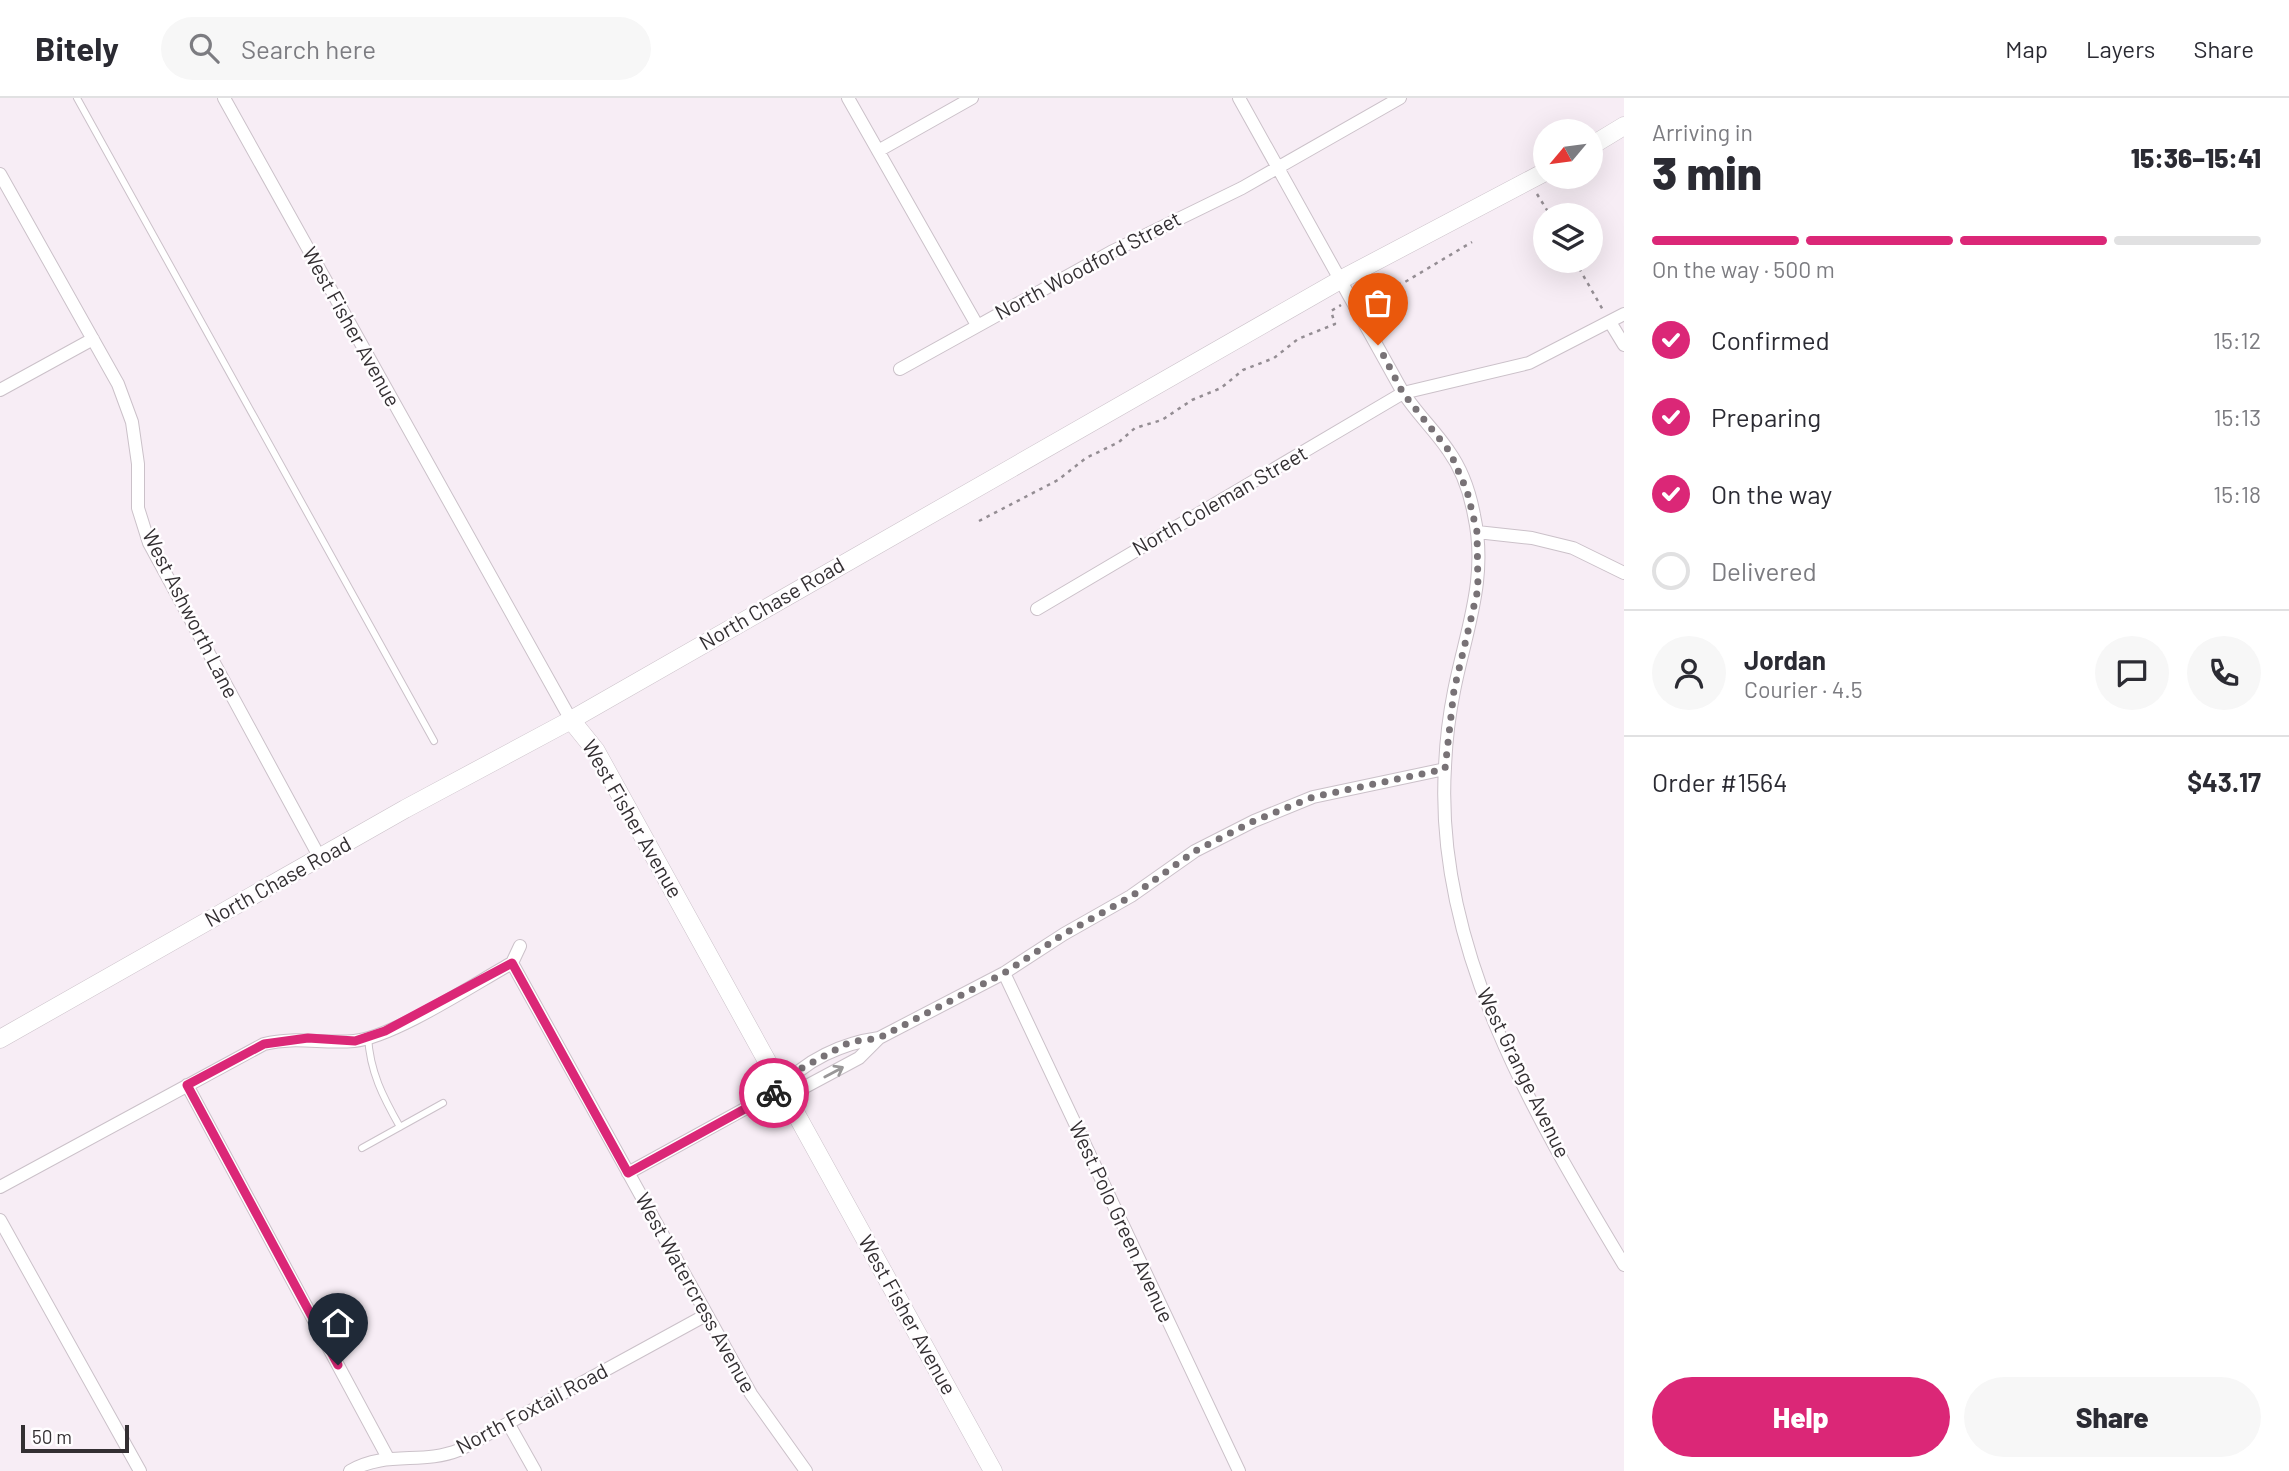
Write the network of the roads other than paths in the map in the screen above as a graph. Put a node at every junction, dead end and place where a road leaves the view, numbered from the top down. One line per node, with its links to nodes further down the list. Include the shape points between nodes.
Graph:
1 (77, 98): 26 (lane)
2 (224, 98): 25 (street, West Fisher Avenue)
3 (848, 98): 9 (street)
4 (972, 98): 9 (street)
5 (1239, 98): 10 (street, West Grange Avenue)
6 (1400, 98): 10 (street, North Woodford Street)
7 (1624, 126): 8 (street)
8 (1603, 139)
9 (878, 151): 16 (street)
10 (1278, 167): 13 (street, West Grange Avenue); 16 (street, North Woodford Street)
11 (0, 174): 17 (street, West Ashworth Lane)
12 (1533, 179): 13 (street, North Chase Road)
13 (1342, 279): 21 (street, West Grange Avenue); 25 (street, North Chase Road)
14 (1624, 314): 15 (street, North Coleman Street)
15 (1610, 322): 18 (street); 21 (street, North Coleman Street, via 1530,363)
16 (977, 325): 19 (street, North Woodford Street)
17 (93, 339): 20 (street); 28 (street, West Ashworth Lane, via 132,422 138,508 149,543)
18 (1624, 345)
19 (900, 369)
20 (0, 390)
21 (1403, 393): 22 (street, West Grange Avenue, via 1450,452 1467,491); 24 (street, North Coleman Street)
22 (1477, 532): 23 (street, via 1573,548); 27 (street, West Grange Avenue, via 1478,589 1454,690)
23 (1624, 573)
24 (1037, 608)
25 (571, 719): 28 (street, North Chase Road); 36 (street, West Fisher Avenue, via 596,751)
26 (434, 741)
27 (1445, 769): 31 (street, via 1313,797 1254,821 1195,851 1132,896); 43 (street, West Grange Avenue, via 1451,888 1473,970 1514,1065)
28 (320, 858): 34 (street, North Chase Road)
29 (520, 946): 30 (street)
30 (512, 963): 32 (street); 40 (street, West Watercress Avenue)
31 (1004, 973): 33 (street); 52 (street, West Polo Green Avenue)
32 (368, 1037): 35 (street, via 355,1041 284,1039 264,1044); 38 (lane, via 375,1080)
33 (879, 1038): 36 (street, one-way to 33, via 803,1088 859,1058); 36 (street, via 850,1042 793,1073)
34 (0, 1039)
35 (187, 1085): 41 (street); 46 (street)
36 (781, 1089): 40 (street); 51 (street, West Fisher Avenue)
37 (443, 1102): 38 (lane)
38 (400, 1127): 39 (lane)
39 (362, 1148)
40 (628, 1173): 44 (street, West Watercress Avenue)
41 (0, 1187)
42 (0, 1220): 47 (street)
43 (1624, 1265)
44 (706, 1315): 45 (street, North Foxtail Road); 50 (street, West Watercress Avenue, via 751,1394)
45 (508, 1423): 46 (street, North Foxtail Road, via 445,1455); 49 (street)
46 (388, 1458): 48 (street, North Foxtail Road, via 368,1461)
47 (140, 1471)
48 (350, 1471)
49 (535, 1471)
50 (806, 1471)
51 (993, 1471)
52 (1239, 1471)

